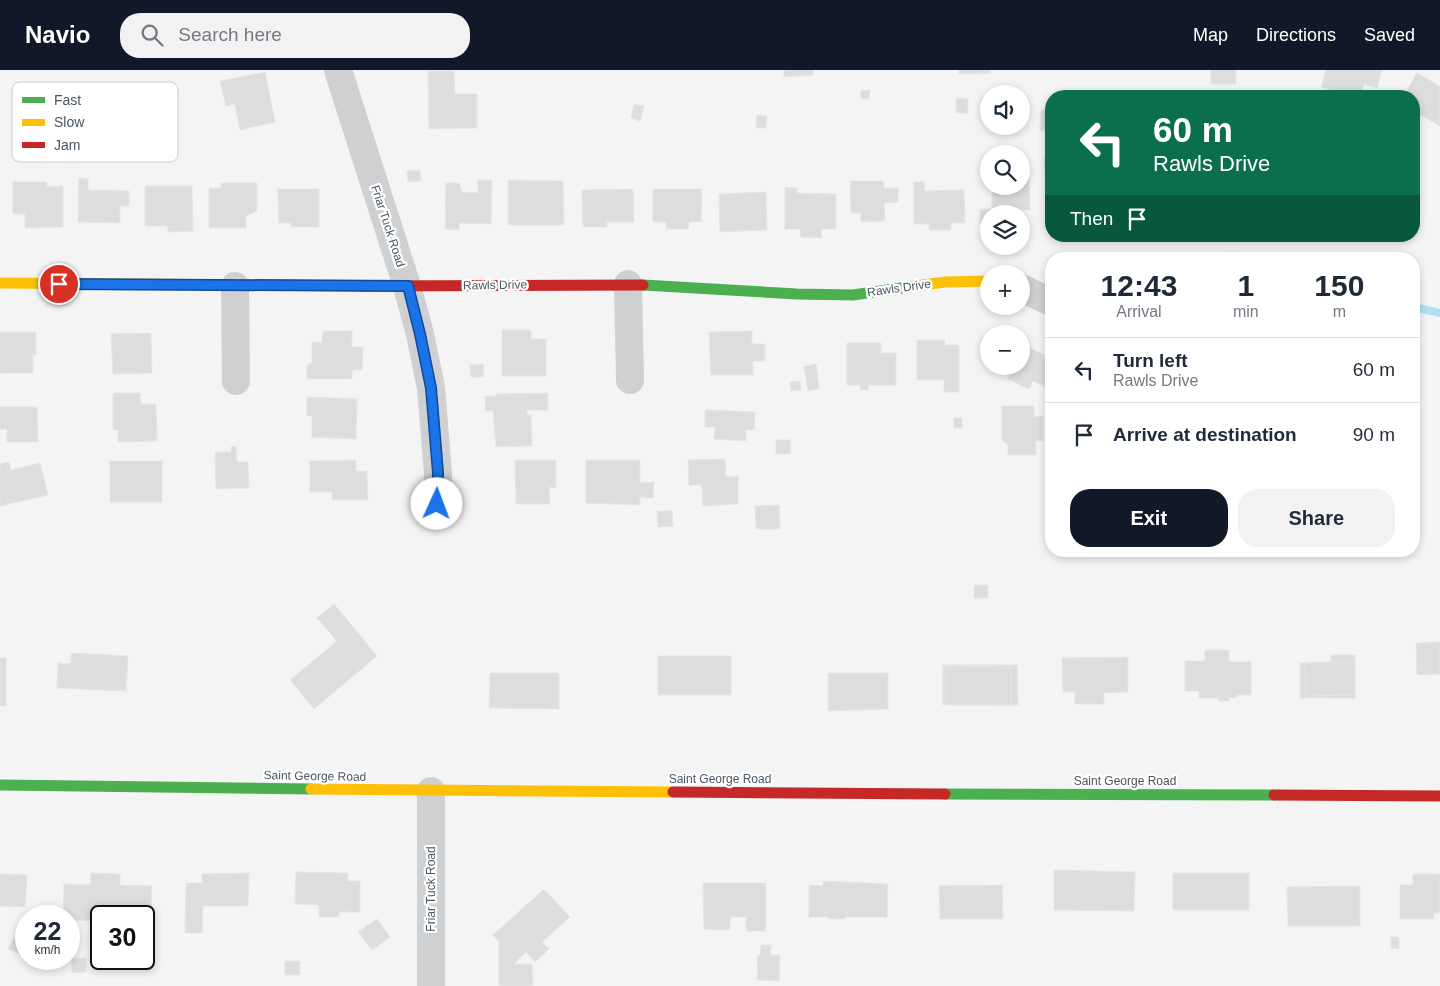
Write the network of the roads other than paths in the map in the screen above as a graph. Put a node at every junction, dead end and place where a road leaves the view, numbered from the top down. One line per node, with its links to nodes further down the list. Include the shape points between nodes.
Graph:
1 (338, 70): 6 (street, Friar Tuck Road)
2 (980, 281): 4 (street, Rawls Drive, via 945,282 853,295)
3 (0, 283): 5 (street, Rawls Drive)
4 (628, 284): 6 (street, Rawls Drive); 9 (street)
5 (234, 286): 6 (street, Rawls Drive); 10 (street)
6 (408, 286): 11 (street, Friar Tuck Road, via 431,388 438,473)
7 (1030, 292): 8 (street)
8 (1045, 299)
9 (630, 380)
10 (236, 381)
11 (437, 504)
12 (0, 785): 13 (street, Saint George Road)
13 (431, 791): 14 (street, Saint George Road); 15 (street, Friar Tuck Road)
14 (1440, 796)
15 (431, 986)

